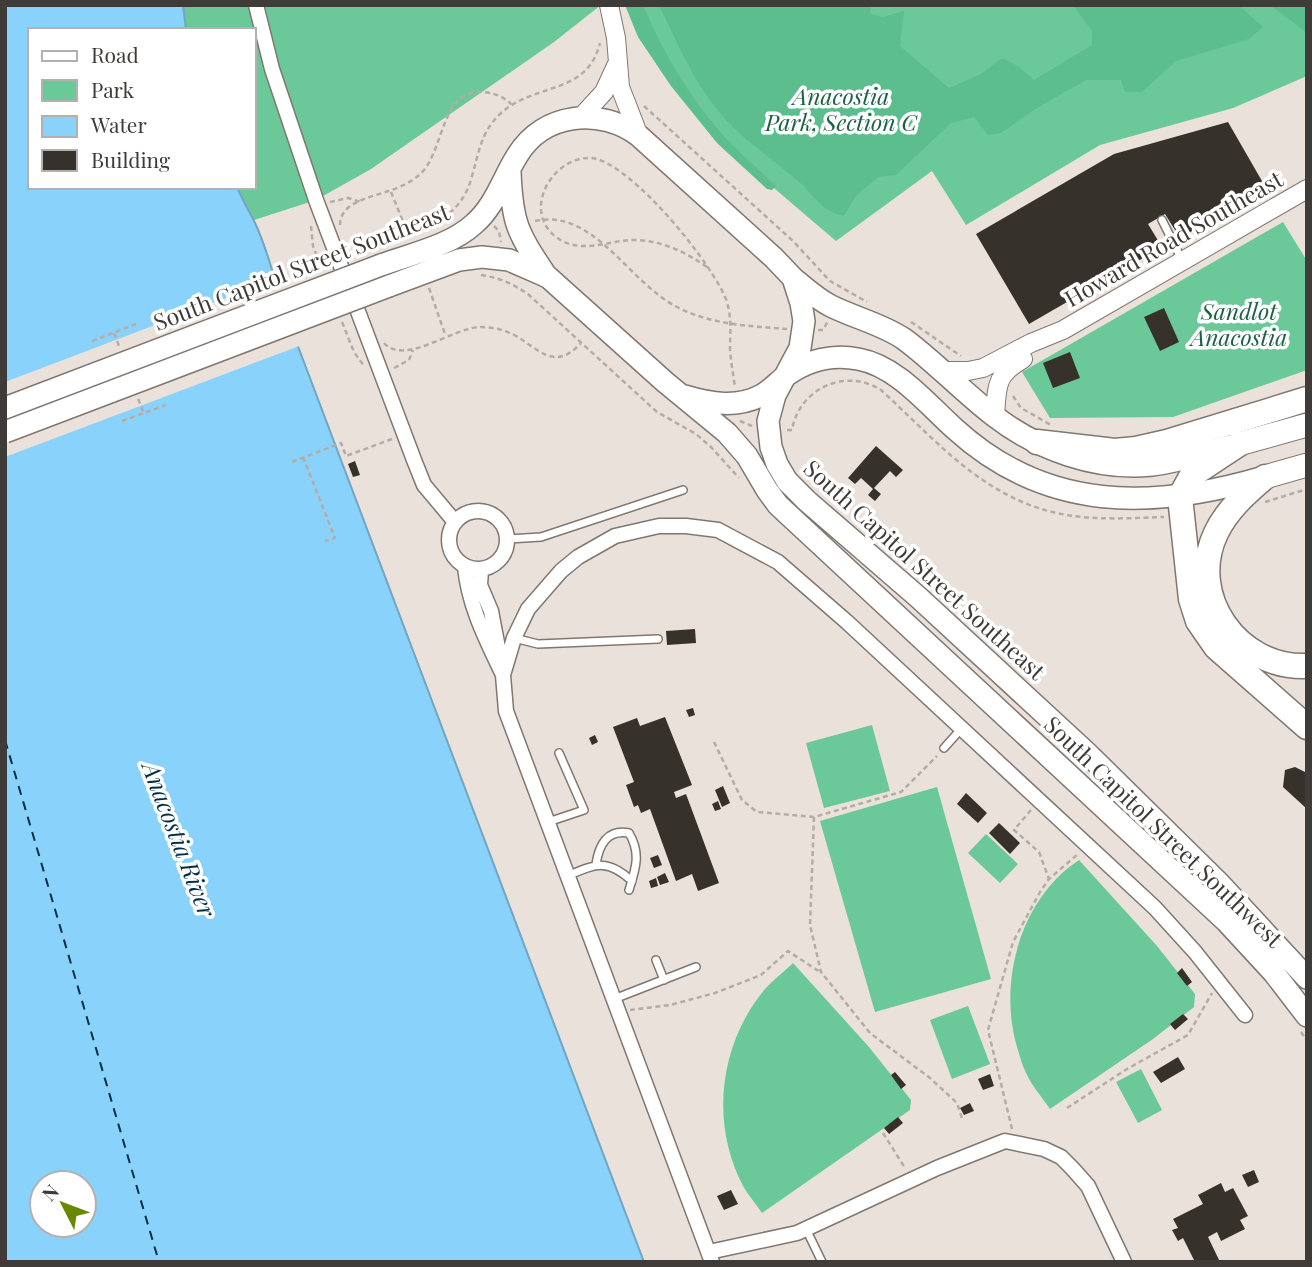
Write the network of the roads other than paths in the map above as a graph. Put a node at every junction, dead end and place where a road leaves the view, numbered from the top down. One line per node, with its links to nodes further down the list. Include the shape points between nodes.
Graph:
1 (256, 5): 27 (street, via 316,200 414,460 424,485)
2 (609, 5): 3 (street)
3 (618, 62): 4 (street, via 604,92); 5 (street, via 622,95)
4 (581, 117): 5 (main road, South Capitol Street Southeast, via 617,122); 6 (main road, South Capitol Street Southeast, via 532,137)
5 (639, 136): 11 (main road, South Capitol Street Southeast)
6 (510, 170): 10 (main road, via 516,227); 17 (main road, South Capitol Street Southeast, bridge, via 489,208 453,239 383,255)
7 (1307, 188): 9 (street, Howard Road Southeast)
8 (1162, 220): 9 (lane)
9 (1183, 260): 12 (street, Howard Road Southeast)
10 (548, 277): 15 (main road, South Capitol Street Southwest); 20 (main road, South Capitol Street Southwest, bridge, via 509,260 459,260)
11 (793, 278): 13 (main road, via 828,305 896,334); 14 (main road, South Capitol Street Southeast, via 804,330)
12 (1063, 330): 13 (street, Howard Road Southeast, via 983,368); 18 (street, Howard Road Southeast, via 1003,373)
13 (943, 371): 18 (main road)
14 (786, 376): 15 (main road, via 762,395 738,403 708,402); 26 (main road, via 821,359 869,362 895,375 973,445 1028,477 1087,496); 46 (main road, South Capitol Street Southeast, via 771,405 768,428 777,464 792,488 1087,753)
15 (680, 394): 50 (main road, South Capitol Street Southwest, via 741,448 778,505 1232,927)
16 (1307, 398): 21 (highway, via 1136,449)
17 (5, 408)
18 (995, 417): 21 (main road)
19 (1307, 425): 22 (highway)
20 (5, 432)
21 (1037, 442): 22 (main road, via 1082,458 1140,466)
22 (1239, 444): 26 (highway, via 1192,475)
23 (1307, 465): 24 (highway)
24 (1265, 477): 26 (main road); 33 (highway, via 1240,499 1216,533 1208,560 1210,593 1222,622 1243,646 1270,661)
25 (683, 490): 28 (lane, via 541,537)
26 (1180, 497): 35 (highway, via 1188,588 1203,630 1230,662)
27 (455, 522): 28 (street, via 470,512 487,512 502,522); 29 (street, via 450,531 451,552)
28 (508, 539): 30 (street, via 503,556)
29 (465, 567): 30 (street); 34 (street, via 476,617)
30 (481, 570): 34 (street, via 480,585 491,611)
31 (514, 638): 32 (lane, via 538,644); 34 (street); 36 (street, via 542,592 561,571 597,545 659,526 718,530 778,562)
32 (658, 639)
33 (1307, 666)
34 (503, 675): 39 (street, via 506,711)
35 (1307, 727)
36 (962, 728): 37 (lane); 49 (street, via 1155,908)
37 (944, 748)
38 (559, 753): 39 (lane, via 584,810)
39 (547, 822): 41 (street)
40 (596, 864): 41 (lane); 42 (lane, via 619,869); 42 (lane, via 604,841 613,834 629,833 638,857)
41 (567, 876): 48 (street)
42 (632, 881): 43 (lane)
43 (629, 890)
44 (656, 960): 47 (lane)
45 (696, 967): 47 (lane)
46 (1307, 978)
47 (664, 980): 48 (lane)
48 (614, 999): 52 (street)
49 (1245, 1015)
50 (1307, 1016)
51 (806, 1228): 52 (street); 53 (lane); 54 (street, via 1005,1141 1044,1149 1072,1168 1088,1186)
52 (711, 1257)
53 (822, 1262)
54 (1124, 1262)

